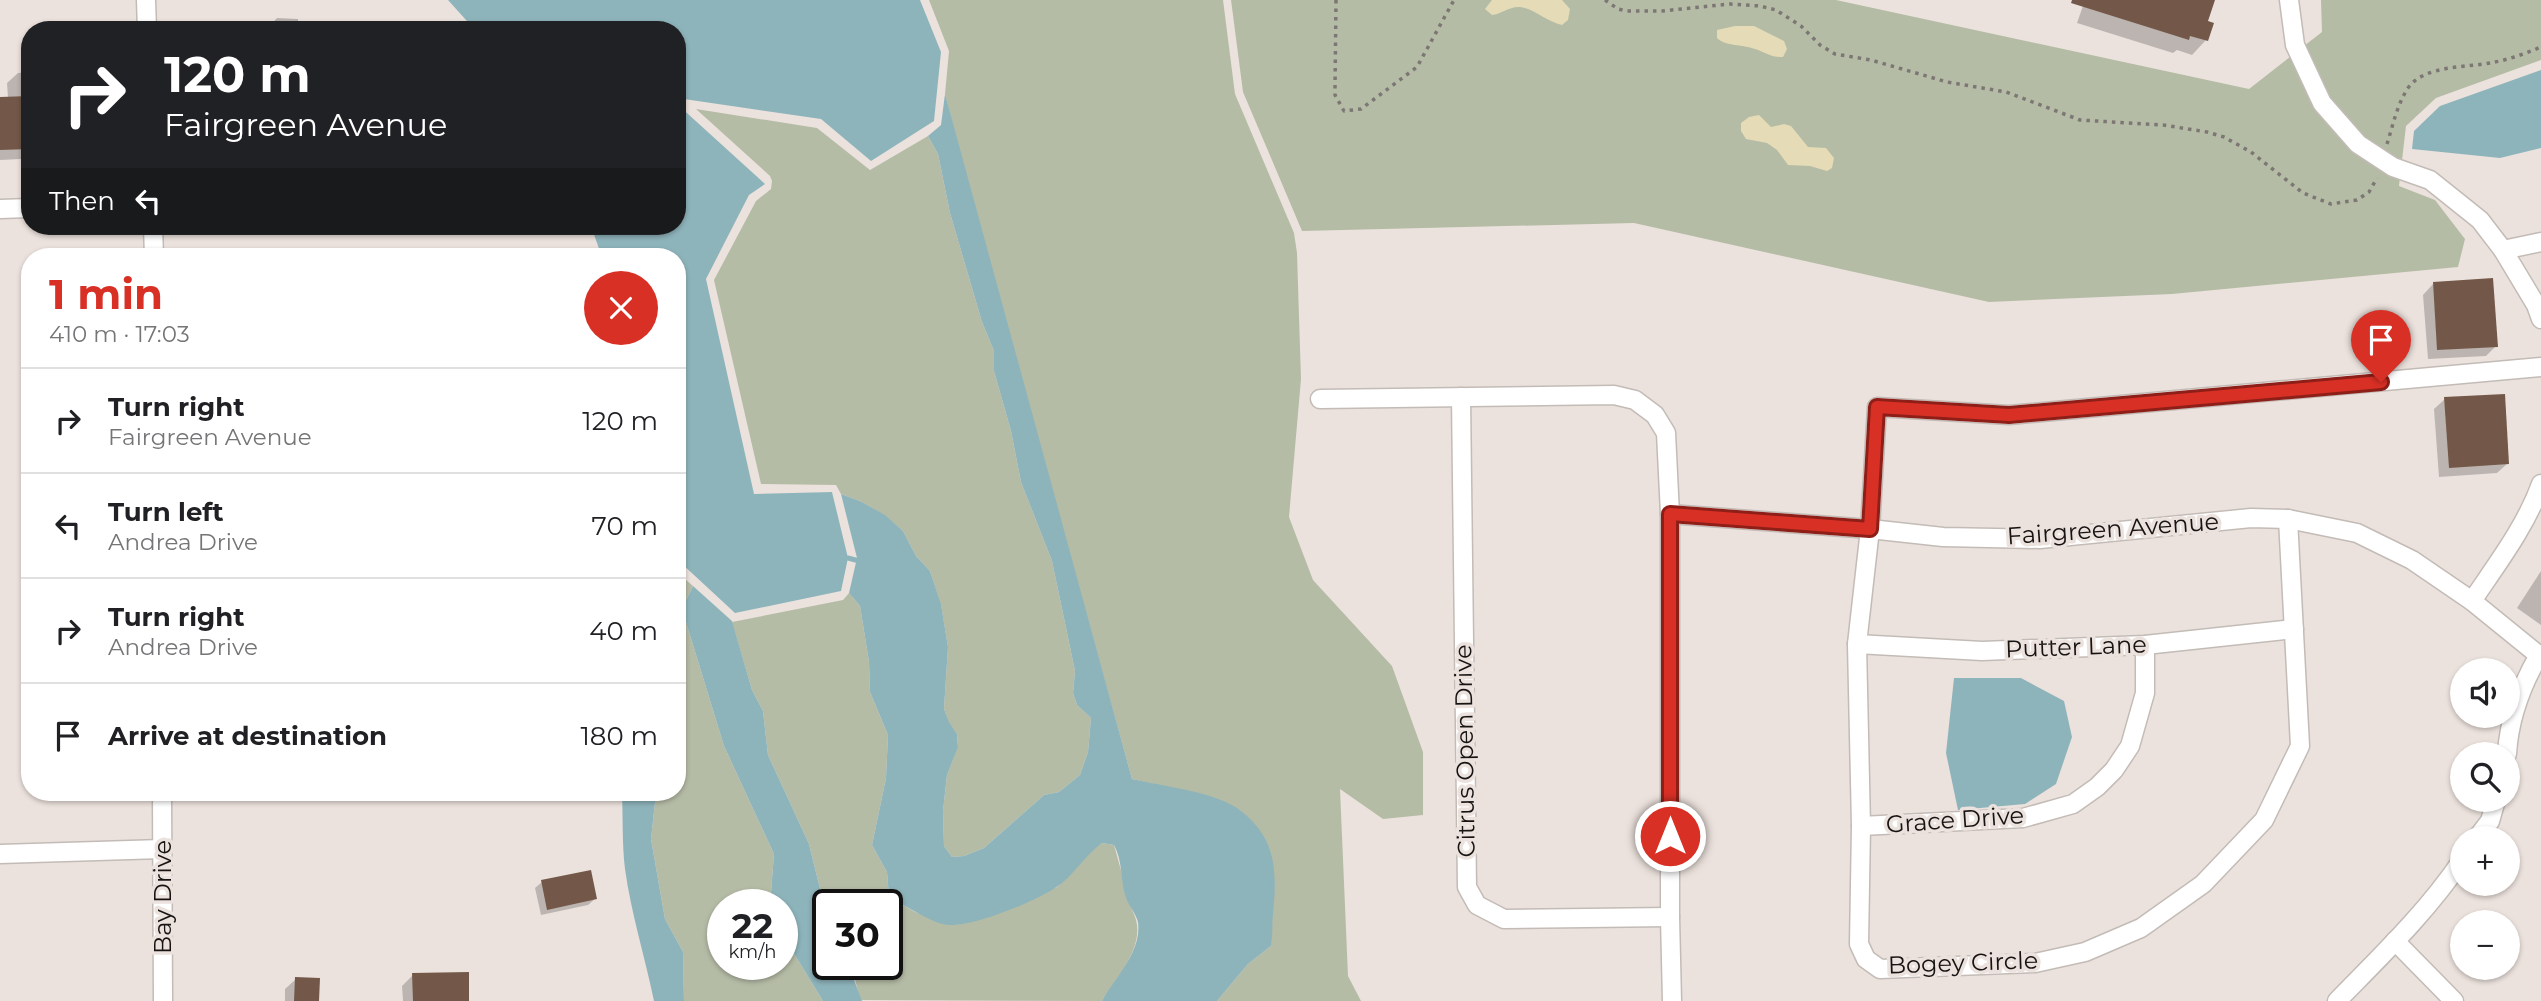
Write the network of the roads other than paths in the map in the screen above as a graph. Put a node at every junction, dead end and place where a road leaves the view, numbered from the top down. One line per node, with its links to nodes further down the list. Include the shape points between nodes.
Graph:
1 (146, 0): 3 (street)
2 (2289, 0): 7 (street, via 2295,46 2322,103 2358,144 2393,167 2430,180 2480,220)
3 (147, 21)
4 (21, 208): 5 (street)
5 (0, 209)
6 (2541, 242): 7 (street)
7 (2503, 250): 8 (street)
8 (2541, 319)
9 (2541, 367): 15 (street, Bogey Circle, via 2009,415 1877,407)
10 (1461, 397): 11 (street); 13 (street, via 1614,395 1634,400 1656,415 1666,433); 27 (street, Citrus Open Drive, via 1466,887 1477,905 1504,919)
11 (1320, 399)
12 (2539, 496): 16 (street)
13 (1670, 514): 15 (street, Fairgreen Avenue); 27 (street)
14 (2288, 519): 15 (street, Fairgreen Avenue, via 2251,518 2040,539 1943,537); 16 (street, Fairgreen Avenue, via 2357,533 2413,560); 17 (street, Bogey Circle)
15 (1870, 529): 18 (street, Bogey Circle)
16 (2472, 601): 20 (street, Fairgreen Avenue)
17 (2294, 629): 19 (street, Putter Lane); 23 (street, Bogey Circle, via 2300,746 2277,798 2264,820 2203,884 2141,928 2085,952 2035,963 1880,969 1866,959 1859,944)
18 (1857, 644): 19 (street, Putter Lane, via 1982,650); 23 (street, Bogey Circle)
19 (2145, 645): 23 (street, Grace Drive, via 2145,693 2130,746 2114,770 2073,804 2023,818)
20 (2540, 656): 21 (street, via 2525,680)
21 (2508, 742)
22 (162, 801): 24 (street, Bay Drive)
23 (1861, 826)
24 (163, 849): 25 (street); 29 (street, Bay Drive)
25 (0, 854)
26 (2450, 879): 28 (street)
27 (1670, 917): 30 (street)
28 (2395, 942): 31 (street); 32 (street)
29 (163, 1001)
30 (1672, 1001)
31 (2337, 1001)
32 (2454, 1001)

